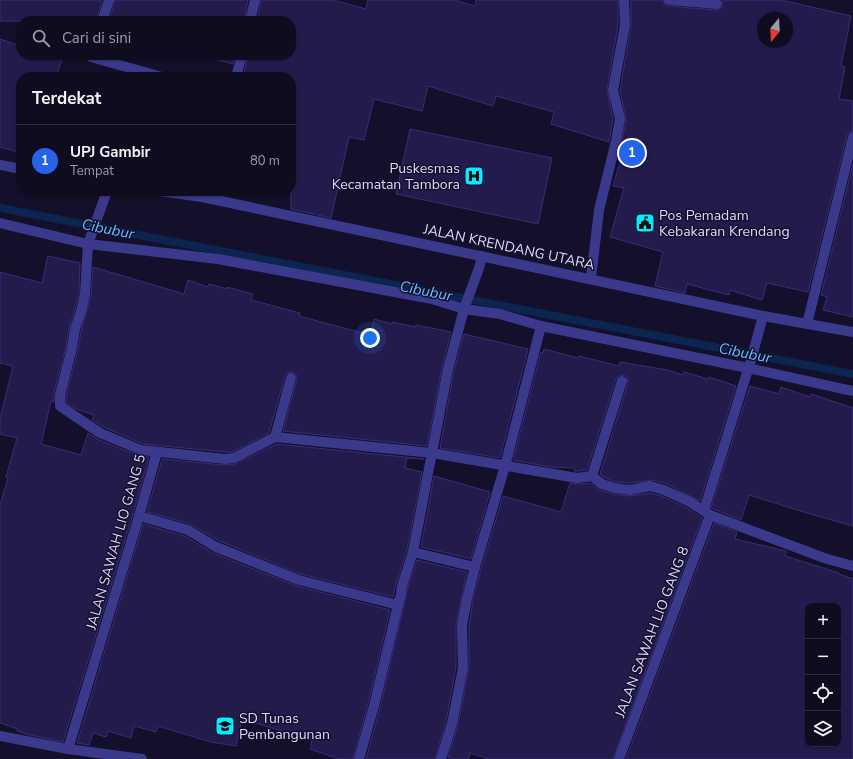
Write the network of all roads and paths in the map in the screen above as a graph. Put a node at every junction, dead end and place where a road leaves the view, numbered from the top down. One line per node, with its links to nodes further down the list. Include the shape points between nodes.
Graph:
1 (107, 0): 6 (street)
2 (255, 0): 7 (street)
3 (624, 0): 20 (street, via 624,25 613,90 620,119 599,210)
4 (669, 0): 5 (street)
5 (717, 4)
6 (103, 16)
7 (251, 16)
8 (101, 60): 10 (street)
9 (241, 60): 11 (street)
10 (144, 72)
11 (237, 72)
12 (853, 137): 23 (street)
13 (0, 165): 14 (street)
14 (16, 168)
15 (105, 196): 18 (street, JALAN SAWAH LIO GANG 5)
16 (212, 196): 19 (street, JALAN KRENDANG UTARA)
17 (0, 223): 18 (street)
18 (88, 244): 21 (street, via 218,259); 31 (street, JALAN SAWAH LIO GANG 5, via 85,294 60,395 60,406 100,433 141,450)
19 (482, 256): 20 (street, JALAN KRENDANG UTARA); 21 (street)
20 (591, 278): 22 (street, JALAN KRENDANG UTARA)
21 (466, 306): 24 (street); 32 (street, via 448,369)
22 (762, 319): 23 (street, JALAN KRENDANG UTARA); 26 (street, JALAN SAWAH LIO GANG 8)
23 (807, 324): 25 (street, JALAN KRENDANG UTARA)
24 (541, 326): 26 (street); 33 (street)
25 (853, 332)
26 (750, 364): 29 (street); 35 (street, JALAN SAWAH LIO GANG 8)
27 (291, 378): 30 (street)
28 (622, 381): 34 (street)
29 (853, 392)
30 (275, 438): 31 (street, via 234,458); 32 (street)
31 (157, 452): 36 (street, JALAN SAWAH LIO GANG 5)
32 (432, 453): 33 (street); 37 (street)
33 (505, 466): 34 (street, via 577,478); 39 (street)
34 (592, 476): 35 (street, via 602,484 614,488 630,490 650,486 664,490)
35 (707, 513): 38 (street, via 827,559); 46 (street, JALAN SAWAH LIO GANG 8)
36 (139, 516): 40 (street, via 188,530 216,547 299,580); 42 (street, JALAN SAWAH LIO GANG 5)
37 (413, 552): 39 (street); 40 (street)
38 (853, 566)
39 (475, 567): 45 (street, via 462,625 463,668 452,724)
40 (398, 605): 44 (street)
41 (0, 736): 42 (street)
42 (68, 748): 43 (street)
43 (142, 759)
44 (359, 759)
45 (440, 759)
46 (619, 759)

